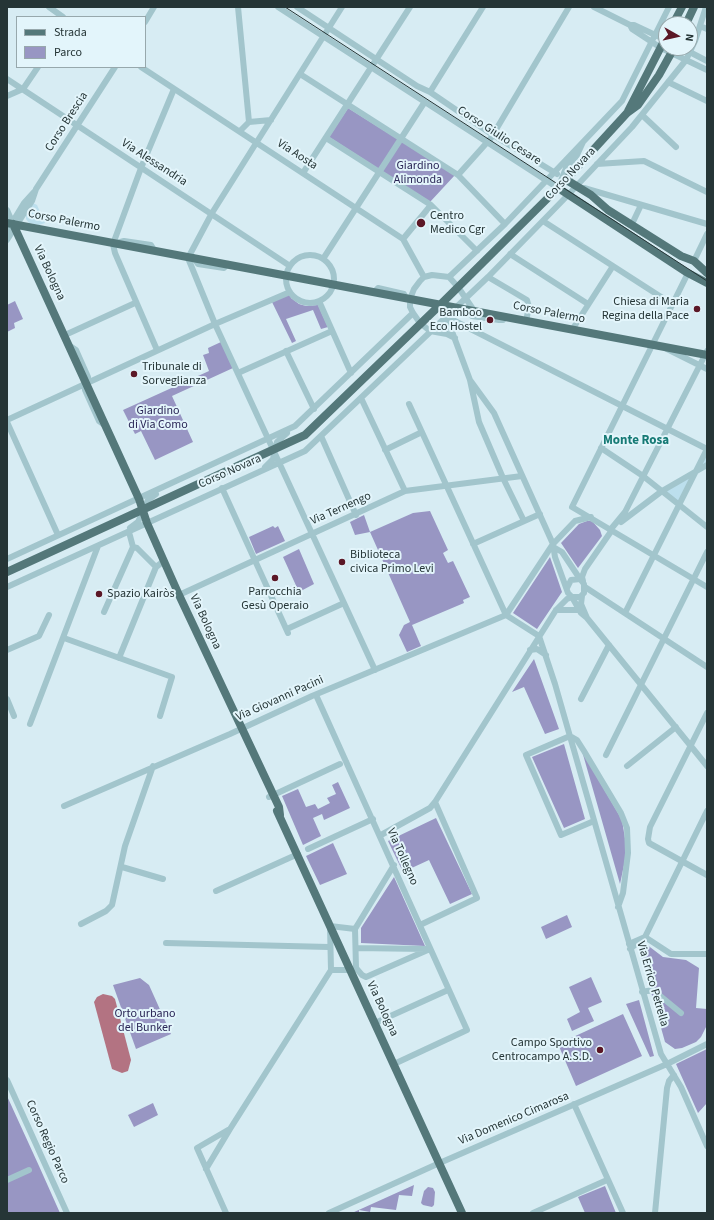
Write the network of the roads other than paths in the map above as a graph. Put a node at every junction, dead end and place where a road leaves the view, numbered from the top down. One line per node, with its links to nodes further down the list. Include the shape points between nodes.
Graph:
1 (49, 7): 14 (street)
2 (154, 7): 16 (street)
3 (238, 7): 52 (street)
4 (278, 7): 24 (street, Corso Giulio Cesare)
5 (297, 7): 19 (street, Corso Giulio Cesare)
6 (342, 7): 19 (street)
7 (410, 7): 34 (street)
8 (482, 7): 44 (street)
9 (570, 7): 56 (street)
10 (594, 7): 17 (street)
11 (669, 7): 22 (street, Corso Novara)
12 (682, 7): 15 (main road)
13 (706, 7): 18 (street, Corso Novara)
14 (62, 16)
15 (677, 16)
16 (146, 20)
17 (630, 26): 22 (street, via 634,25); 25 (street, via 632,30)
18 (700, 26): 20 (street); 21 (street, Corso Novara)
19 (328, 29): 24 (street); 34 (street, Corso Giulio Cesare)
20 (707, 30)
21 (698, 31)
22 (655, 35): 23 (street); 25 (street, Corso Novara)
23 (658, 36)
24 (323, 37): 34 (street, Corso Giulio Cesare); 39 (street)
25 (652, 42): 26 (street); 59 (street, Corso Novara, via 627,94)
26 (658, 46)
27 (658, 54): 49 (main road, Corso Novara)
28 (669, 56): 49 (main road, Corso Novara, via 648,92 638,105)
29 (680, 56): 32 (street)
30 (688, 56): 32 (street, Corso Novara)
31 (698, 56): 33 (street)
32 (686, 60): 38 (street); 41 (street, Corso Novara)
33 (707, 61)
34 (375, 63): 44 (street, Corso Giulio Cesare); 47 (street, Corso Giulio Cesare); 48 (street)
35 (37, 68): 43 (street)
36 (115, 68): 53 (street, Corso Brescia)
37 (142, 68): 42 (street, Via Aosta)
38 (707, 70)
39 (300, 74): 48 (street); 51 (street)
40 (7, 79): 43 (street, Via Alessandria)
41 (668, 82): 46 (street); 50 (street, Corso Novara)
42 (174, 89): 54 (street, Via Aosta); 62 (street)
43 (23, 90): 45 (street); 53 (street, Via Alessandria)
44 (430, 92): 56 (street, Corso Giulio Cesare)
45 (7, 96)
46 (707, 101)
47 (424, 103): 56 (street, Corso Giulio Cesare); 57 (street)
48 (347, 105): 55 (street); 57 (street)
49 (627, 113): 67 (main road, Corso Novara)
50 (642, 115): 60 (street); 61 (street, Corso Novara)
51 (271, 120): 52 (street); 58 (street)
52 (249, 122): 54 (street)
53 (78, 126): 62 (street, Via Alessandria); 79 (street, Corso Brescia)
54 (240, 131): 58 (street, Via Aosta)
55 (326, 138): 63 (street); 65 (street)
56 (490, 138): 64 (street, Corso Giulio Cesare); 66 (street); 68 (street, Corso Giulio Cesare)
57 (401, 139): 63 (street); 66 (street)
58 (257, 142): 65 (street, Via Aosta); 77 (street)
59 (583, 142): 64 (street, Corso Novara); 67 (street)
60 (676, 147)
61 (597, 164): 69 (street, Corso Novara); 71 (street, via 644,162)
62 (141, 168): 77 (street, Via Alessandria); 87 (street)
63 (379, 172): 74 (street); 75 (street)
64 (554, 172): 67 (street, Corso Giulio Cesare); 68 (street, Corso Novara)
65 (303, 173): 75 (street, Via Aosta)
66 (458, 175): 80 (street)
67 (563, 178): 69 (main road, Corso Giulio Cesare); 70 (main road, Corso Novara)
68 (546, 181): 70 (street, Corso Giulio Cesare); 80 (street, Corso Novara)
69 (576, 186): 72 (street, Corso Novara); 73 (street); 81 (main road, Corso Giulio Cesare)
70 (558, 188): 72 (main road, Corso Giulio Cesare); 103 (main road, Corso Novara)
71 (707, 192)
72 (568, 195): 78 (street, Corso Novara); 95 (main road, Corso Giulio Cesare)
73 (640, 204): 81 (street); 82 (street)
74 (431, 205): 85 (street); 88 (street)
75 (356, 206): 85 (street, Via Aosta); 91 (street)
76 (7, 210): 79 (street, Via Bologna)
77 (212, 213): 90 (street); 93 (street, Via Alessandria)
78 (543, 221): 89 (street, Corso Novara); 94 (street)
79 (13, 224): 83 (street, Corso Brescia); 86 (street, Corso Brescia); 87 (main road, Corso Palermo); 122 (main road, Via Bologna)
80 (505, 224): 88 (street, Corso Novara)
81 (632, 224): 92 (main road, Corso Giulio Cesare)
82 (707, 224)
83 (7, 231)
84 (707, 234): 92 (street)
85 (403, 239): 98 (street, Via Aosta)
86 (7, 240)
87 (115, 243): 90 (main road, Corso Palermo); 108 (street, via 115,253)
88 (477, 251): 99 (street, Corso Novara)
89 (510, 254): 100 (street, Corso Novara); 109 (street)
90 (191, 257): 97 (main road, Corso Palermo); 118 (street)
91 (323, 259): 93 (street, via 306,255 296,259); 102 (street, via 333,272)
92 (694, 262): 96 (main road, Corso Giulio Cesare)
93 (290, 266): 97 (street)
94 (613, 266): 109 (street); 110 (street)
95 (688, 273): 101 (main road, Corso Giulio Cesare); 110 (street)
96 (707, 273)
97 (286, 276): 102 (main road, Corso Palermo); 104 (street)
98 (424, 277): 99 (street); 106 (street)
99 (449, 277): 103 (street)
100 (488, 277): 105 (street, Corso Novara); 116 (street, via 527,300 529,307)
101 (707, 283)
102 (333, 285): 106 (main road, Corso Palermo); 107 (street)
103 (458, 287): 105 (street); 111 (main road, Corso Novara)
104 (290, 292): 107 (street, via 300,300 312,303); 118 (street)
105 (465, 297): 112 (street, Corso Novara); 113 (street)
106 (408, 299): 111 (main road, Corso Palermo); 114 (street)
107 (320, 301): 120 (street)
108 (135, 303): 122 (street); 126 (street)
109 (588, 304): 119 (street)
110 (672, 304): 124 (street)
111 (440, 305): 112 (main road, Corso Palermo); 115 (street); 117 (main road, Corso Novara)
112 (454, 308): 113 (main road, Corso Palermo); 115 (street, Corso Novara)
113 (471, 311): 116 (main road, Corso Palermo)
114 (413, 313): 117 (street); 132 (street, Corso Novara)
115 (445, 316): 121 (street, Corso Novara); 123 (street); 137 (street)
116 (526, 321): 119 (main road, Corso Palermo)
117 (420, 323): 121 (street); 147 (main road, Corso Novara, via 305,435)
118 (215, 324): 126 (street); 131 (street)
119 (572, 330): 124 (main road, Corso Palermo)
120 (332, 331): 127 (street); 132 (street)
121 (430, 331): 123 (street); 135 (street, Corso Novara)
122 (65, 335): 134 (main road, Via Bologna)
123 (455, 338): 133 (street)
124 (652, 345): 125 (main road, Corso Palermo); 137 (street)
125 (662, 347): 128 (main road, Corso Palermo); 129 (street)
126 (156, 350): 134 (street)
127 (286, 351): 131 (street); 138 (street)
128 (707, 354): 129 (street)
129 (700, 365): 130 (street); 141 (street)
130 (707, 369)
131 (238, 373): 144 (street)
132 (351, 374): 138 (street, Corso Novara)
133 (470, 380): 153 (street, via 494,414); 155 (street, via 479,422)
134 (87, 382): 139 (street); 161 (main road, Via Bologna)
135 (361, 398): 143 (street, Corso Novara); 148 (street)
136 (409, 404): 142 (street)
137 (622, 405): 141 (street); 145 (street)
138 (314, 409): 140 (street, Corso Novara)
139 (7, 421): 173 (street)
140 (295, 426): 144 (street, Corso Novara); 147 (street, via 279,439)
141 (667, 428): 146 (street); 154 (street)
142 (422, 432): 148 (street); 156 (street)
143 (322, 436): 149 (street, Corso Novara, via 305,451); 165 (street)
144 (269, 438): 147 (street); 157 (street, Corso Novara)
145 (601, 448): 154 (street); 166 (street, via 572,507)
146 (707, 449): 152 (street)
147 (274, 450): 149 (street); 151 (street, via 272,459); 163 (main road, Corso Novara)
148 (385, 450): 159 (street)
149 (280, 462): 151 (street, Corso Novara); 172 (street)
150 (707, 465): 152 (street)
151 (261, 470): 158 (street, Corso Novara)
152 (697, 470): 160 (street); 162 (street)
153 (522, 476): 155 (street, Via Ternengo); 164 (street)
154 (643, 476): 160 (street); 170 (street, via 625,512)
155 (503, 478): 156 (street, Via Ternengo); 167 (street)
156 (446, 485): 159 (street, Via Ternengo); 175 (street)
157 (167, 486): 161 (street, Corso Novara); 163 (street, via 148,500)
158 (222, 488): 168 (street, Corso Novara); 183 (street)
159 (404, 491): 165 (street, Via Ternengo)
160 (662, 491): 162 (street); 170 (street)
161 (139, 499): 163 (main road, Via Bologna); 173 (street, Corso Novara)
162 (679, 505): 169 (street); 180 (street)
163 (143, 511): 168 (main road, Via Bologna); 174 (street, via 138,522); 185 (main road, Corso Novara)
164 (540, 514): 167 (street); 177 (street)
165 (356, 515): 172 (street, Via Ternengo)
166 (591, 517): 170 (street); 177 (street, via 575,521)
167 (524, 521): 175 (street)
168 (147, 523): 171 (street, Corso Novara); 182 (main road, Via Bologna)
169 (707, 527)
170 (612, 530): 180 (street); 187 (street, via 585,569)
171 (129, 532): 174 (street, Corso Novara); 178 (street)
172 (313, 534): 183 (street, Via Ternengo); 194 (street)
173 (58, 535): 181 (street, Corso Novara)
174 (118, 537): 176 (street, Corso Novara)
175 (473, 544): 200 (street)
176 (98, 546): 188 (street, Corso Novara); 203 (street)
177 (554, 546): 187 (street, via 562,552); 190 (street, via 555,557); 200 (street)
178 (133, 547): 184 (street); 197 (street)
179 (707, 552): 186 (street)
180 (655, 555): 186 (street); 198 (street)
181 (7, 558)
182 (164, 561): 184 (street); 191 (main road, Via Bologna)
183 (255, 561): 191 (street, Via Ternengo); 194 (street, via 287,632)
184 (156, 567): 209 (street)
185 (7, 572)
186 (694, 579): 189 (street); 204 (street)
187 (582, 583): 190 (street, via 571,580); 192 (street); 198 (street)
188 (7, 586)
189 (707, 587)
190 (567, 588): 193 (street)
191 (179, 595): 221 (main road, Via Bologna)
192 (582, 596): 193 (street); 201 (street, via 581,604)
193 (572, 597): 195 (street); 196 (street)
194 (344, 602): 211 (street)
195 (556, 610): 196 (street); 202 (street)
196 (579, 610): 201 (street)
197 (104, 612)
198 (625, 613): 204 (street)
199 (49, 615): 206 (street, via 38,636)
200 (506, 615): 202 (street); 211 (street, Via Giovanni Pacini)
201 (588, 618): 205 (street)
202 (539, 636): 207 (street); 208 (street, Via Errico Petrella)
203 (64, 638): 209 (street); 219 (street)
204 (664, 638): 210 (street); 212 (street)
205 (609, 645): 212 (street); 215 (street)
206 (7, 650)
207 (530, 650): 208 (street, via 537,649); 230 (street)
208 (546, 655): 222 (street, Via Errico Petrella)
209 (119, 658): 218 (street, via 172,676)
210 (707, 667)
211 (375, 670): 213 (street, Via Giovanni Pacini)
212 (642, 684): 220 (street); 224 (street)
213 (316, 694): 221 (street, Via Giovanni Pacini); 233 (street, Via Tollegno)
214 (7, 699): 217 (street)
215 (581, 699)
216 (707, 713): 223 (street)
217 (14, 716)
218 (160, 716)
219 (30, 724)
220 (676, 727): 223 (street); 227 (street)
221 (241, 729): 226 (street, Via Giovanni Pacini); 229 (main road, Via Bologna)
222 (570, 736): 234 (street, Via Errico Petrella); 234 (street, via 526,755 561,835); 244 (street, via 576,738 621,812 627,828 628,853 623,893)
223 (691, 747): 228 (street); 238 (street, via 648,834 650,843)
224 (606, 755)
225 (340, 764): 229 (street)
226 (152, 766): 231 (street, Via Giovanni Pacini); 240 (street, via 125,846)
227 (627, 766)
228 (707, 766)
229 (271, 796): 237 (main road, Via Bologna, via 279,807 280,815)
230 (435, 802): 235 (street, via 430,808); 246 (street, via 478,898)
231 (64, 806)
232 (707, 811): 238 (street)
233 (373, 820): 235 (street, Via Tollegno); 236 (street)
234 (594, 821): 244 (street, Via Errico Petrella)
235 (381, 835): 239 (street, Via Tollegno)
236 (308, 849)
237 (298, 854): 243 (street); 247 (main road, Via Bologna)
238 (681, 861): 241 (street); 249 (street)
239 (394, 865): 246 (street, Via Tollegno); 248 (street)
240 (122, 867): 242 (street); 245 (street, via 112,905)
241 (707, 874)
242 (163, 879)
243 (216, 891)
244 (618, 907): 251 (street, Via Errico Petrella)
245 (81, 924)
246 (420, 925): 254 (street, Via Tollegno)
247 (330, 926): 248 (street); 252 (street); 256 (main road, Via Bologna)
248 (355, 930): 253 (street)
249 (644, 937): 251 (street); 255 (street, via 666,952)
250 (166, 943): 252 (street)
251 (629, 946): 259 (street, Via Errico Petrella)
252 (330, 947): 257 (street)
253 (356, 948): 254 (street); 256 (street)
254 (430, 949): 256 (street, via 366,977); 258 (street, Via Tollegno)
255 (707, 954)
256 (354, 969): 257 (street); 261 (main road, Via Bologna)
257 (331, 970): 268 (street)
258 (448, 990): 261 (street); 263 (street, Via Tollegno, via 467,1030)
259 (642, 992): 260 (street, via 653,990); 264 (street, Via Errico Petrella, via 661,1054)
260 (681, 1013)
261 (375, 1023): 263 (main road, Via Bologna)
262 (707, 1044): 264 (street, Via Domenico Cimarosa)
263 (394, 1064): 270 (main road, Via Bologna)
264 (667, 1064): 265 (street, Via Errico Petrella); 267 (street, Via Domenico Cimarosa)
265 (674, 1075): 269 (street, Via Errico Petrella); 281 (street, via 667,1088)
266 (7, 1080): 275 (street, Corso Regio Parco)
267 (574, 1104): 270 (street, Via Domenico Cimarosa); 274 (street)
268 (230, 1129): 271 (street); 271 (street, via 197,1148)
269 (707, 1146)
270 (439, 1163): 277 (street, Via Domenico Cimarosa); 278 (main road, Via Bologna)
271 (206, 1169): 276 (street)
272 (28, 1170): 273 (street)
273 (7, 1180)
274 (607, 1180): 279 (street); 280 (street)
275 (67, 1213)
276 (226, 1213)
277 (329, 1213)
278 (462, 1213)
279 (532, 1213)
280 (624, 1213)
281 (656, 1213)

